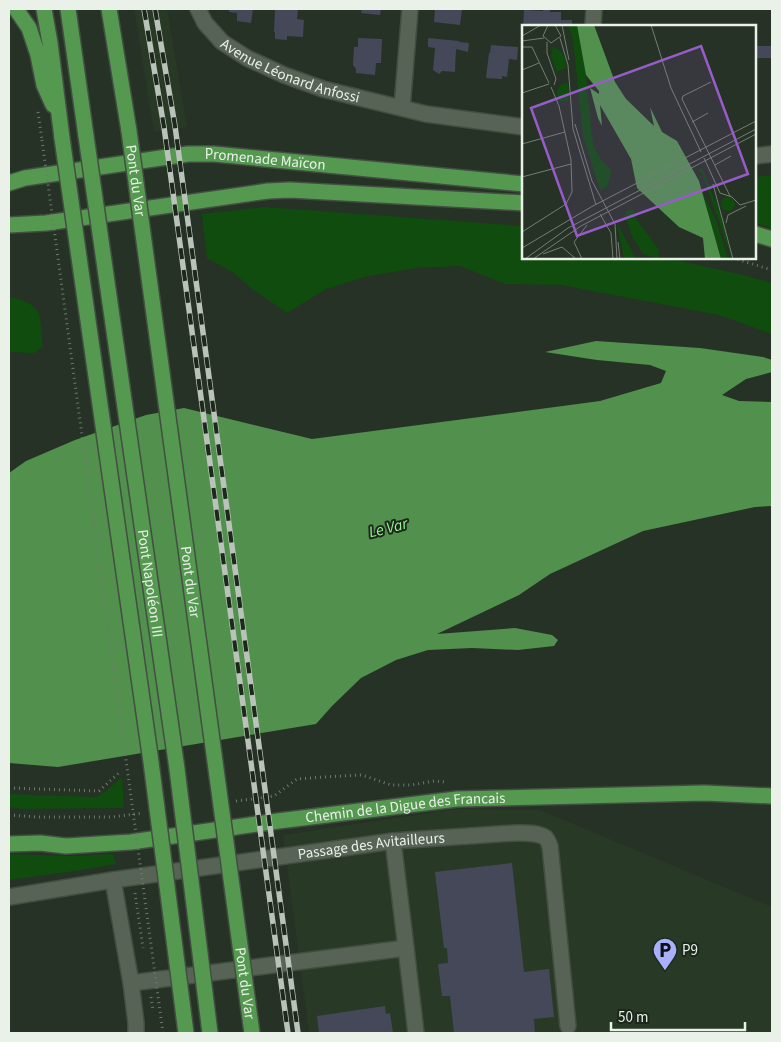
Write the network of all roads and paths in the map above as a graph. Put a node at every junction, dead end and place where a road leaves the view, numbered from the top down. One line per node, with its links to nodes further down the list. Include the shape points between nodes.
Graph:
1 (16, 9): 10 (main road, via 29,28 44,85)
2 (44, 9): 10 (main road)
3 (68, 9): 40 (main road, Pont Napoléon III, bridge, via 177,770)
4 (108, 9): 41 (main road, Pont du Var, bridge, via 129,131)
5 (198, 9): 9 (street, Avenue Léonard Anfossi, via 205,23 222,42 247,58 323,89)
6 (410, 9): 9 (street)
7 (594, 9): 8 (street)
8 (593, 25)
9 (402, 108): 11 (street, Avenue Léonard Anfossi)
10 (59, 120): 39 (main road, Pont Napoléon III, bridge)
11 (522, 127)
12 (42, 140): 38 (path, bridge)
13 (772, 154): 14 (street)
14 (756, 156)
15 (9, 177): 16 (street)
16 (25, 178): 17 (main road, Promenade Maïcon); 18 (main road, Promenade Maïcon, via 188,154 214,154)
17 (9, 183)
18 (522, 184)
19 (522, 203): 20 (main road, Promenade Maïcon, via 290,190 46,223)
20 (9, 225)
21 (756, 234): 22 (main road)
22 (772, 239)
23 (736, 259): 24 (path)
24 (772, 270)
25 (120, 772): 26 (path, via 98,791)
26 (9, 788)
27 (772, 796): 30 (main road, Chemin de la Digue des Francais, via 705,793 456,799 131,842 66,846)
28 (9, 834): 30 (main road, Chemin de la Digue des Francais)
29 (392, 841): 32 (street, Passage des Avitailleurs); 34 (street); 36 (street, Passage des Avitailleurs, via 515,833 532,833 547,839)
30 (40, 843): 31 (main road, Chemin de la Digue des Francais)
31 (9, 844)
32 (113, 880): 33 (street, Passage des Avitailleurs); 35 (street)
33 (9, 897)
34 (406, 948): 35 (street); 42 (street)
35 (131, 983): 37 (street)
36 (568, 1026)
37 (136, 1033)
38 (163, 1033)
39 (186, 1033)
40 (210, 1033)
41 (252, 1033)
42 (416, 1033)

